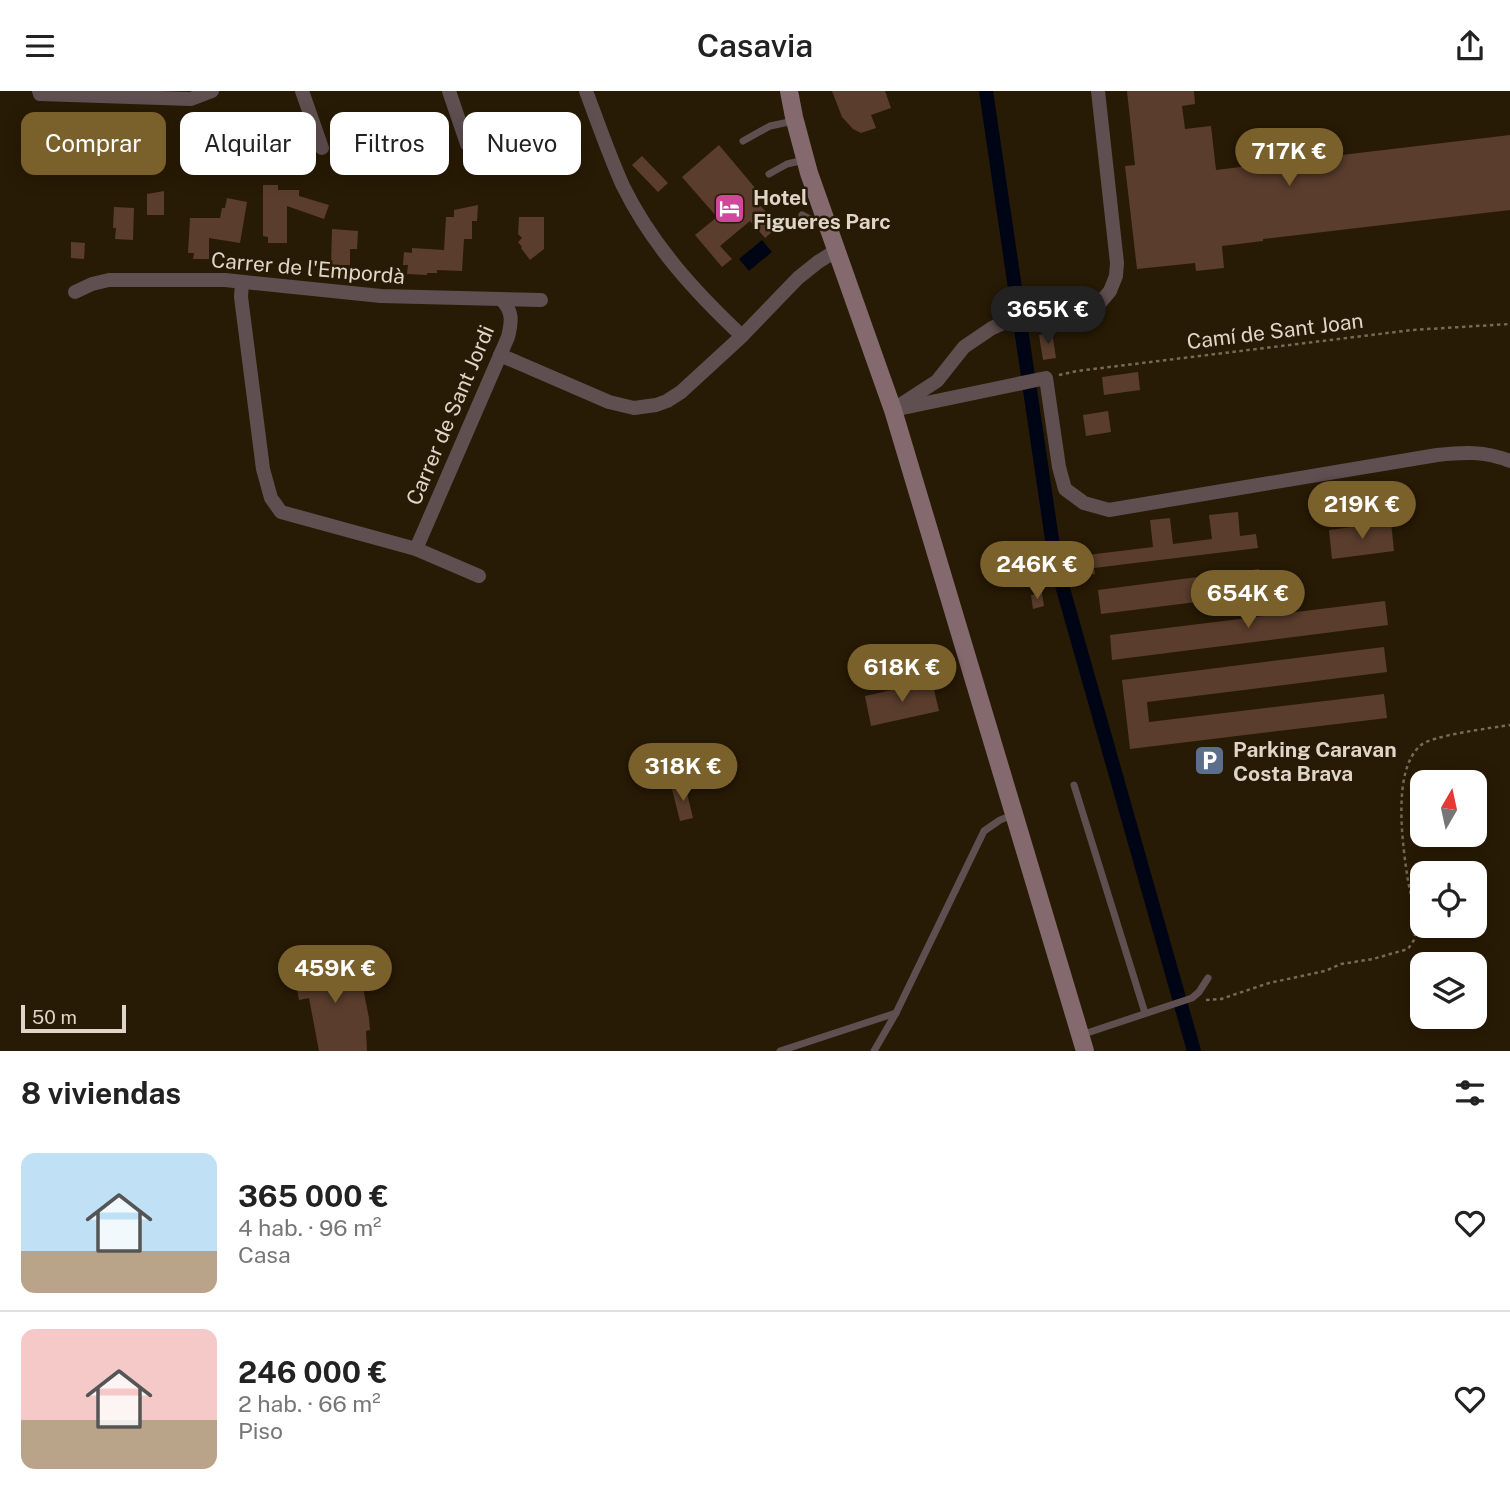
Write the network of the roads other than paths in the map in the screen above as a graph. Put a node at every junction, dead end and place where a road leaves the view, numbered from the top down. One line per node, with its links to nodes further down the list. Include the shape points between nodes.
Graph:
1 (39, 91): 2 (street, via 191,99)
2 (212, 91)
3 (302, 91): 11 (street)
4 (449, 91): 9 (street)
5 (586, 91): 21 (street, via 624,187 645,223 674,266)
6 (789, 91): 8 (main road)
7 (1098, 91): 23 (street, via 1116,263 1110,291 1099,304 1010,320 992,328 964,347 937,381)
8 (794, 121): 10 (lane, via 769,126); 12 (main road)
9 (463, 131)
10 (743, 141)
11 (322, 148)
12 (805, 160): 13 (lane); 15 (main road)
13 (769, 174)
14 (802, 215): 15 (lane)
15 (829, 229): 16 (main road)
16 (836, 250): 21 (street, via 797,278); 23 (main road)
17 (242, 282): 18 (street, Carrer de l'Empordà, via 109,280); 19 (street, Carrer de l'Empordà, via 381,296); 25 (street, via 263,469 271,498 281,512)
18 (75, 292)
19 (501, 299): 20 (street, Carrer de l'Empordà); 22 (street, Carrer de Sant Jordi, via 512,323)
20 (541, 300)
21 (742, 336): 22 (street, via 681,392 667,401 634,408 609,402)
22 (500, 355): 25 (street, Carrer de Sant Jordi)
23 (893, 410): 24 (street, via 1046,378 1065,489 1084,503 1109,510 1437,455 1484,453); 28 (main road)
24 (1510, 461)
25 (416, 549): 26 (street)
26 (479, 576)
27 (1074, 785): 31 (lane)
28 (1016, 815): 30 (lane, via 984,831); 32 (main road)
29 (1208, 978): 31 (lane, via 1189,999)
30 (896, 1013): 33 (lane); 34 (lane)
31 (1145, 1013): 32 (lane)
32 (1083, 1043)
33 (780, 1051)
34 (874, 1051)

